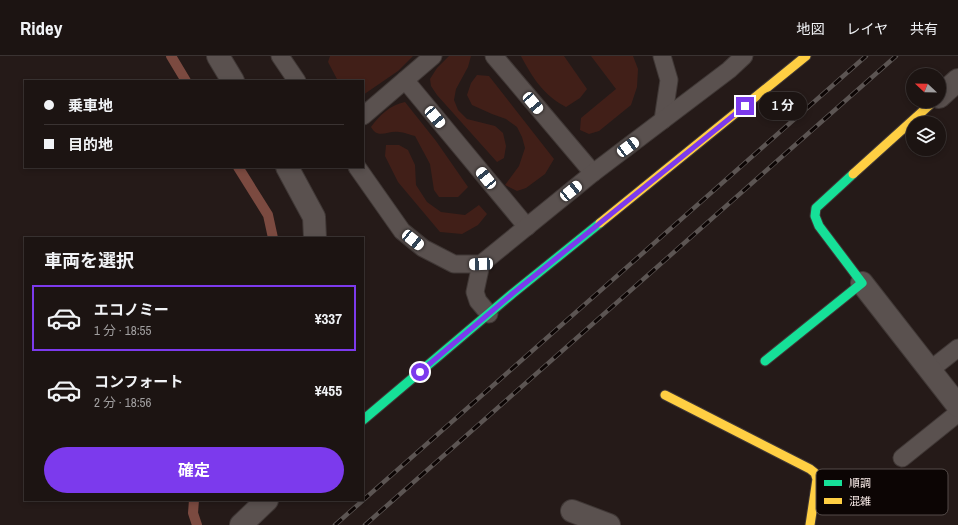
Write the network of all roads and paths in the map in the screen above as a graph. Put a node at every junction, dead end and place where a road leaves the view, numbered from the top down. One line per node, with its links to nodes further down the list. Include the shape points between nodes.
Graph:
1 (218, 56): 8 (street)
2 (434, 56): 10 (lane)
3 (494, 56): 18 (lane)
4 (662, 56): 15 (lane, via 669,80)
5 (744, 56): 15 (lane, via 730,70)
6 (806, 56): 23 (street)
7 (283, 57): 9 (lane)
8 (232, 80)
9 (296, 80)
10 (405, 80): 14 (lane); 19 (lane)
11 (958, 80): 12 (street)
12 (946, 91)
13 (926, 108): 22 (street, via 816,208 815,216 819,226)
14 (364, 115)
15 (663, 120): 18 (lane)
16 (288, 168): 20 (street, via 314,217)
17 (358, 168): 21 (lane, via 402,231 423,248 454,264)
18 (593, 173): 19 (lane)
19 (526, 227): 21 (lane)
20 (315, 237)
21 (481, 264): 23 (lane, via 476,292 478,301)
22 (862, 283): 25 (street); 26 (street)
23 (489, 314): 30 (street)
24 (958, 348): 26 (lane)
25 (766, 361)
26 (930, 370): 28 (street)
27 (665, 395): 32 (street, via 810,469)
28 (958, 406)
29 (958, 413): 31 (lane)
30 (364, 419)
31 (902, 458)
32 (816, 476)
33 (816, 486): 38 (street)
34 (266, 501): 36 (street)
35 (572, 511): 37 (street)
36 (241, 525)
37 (609, 525)
38 (810, 525)

